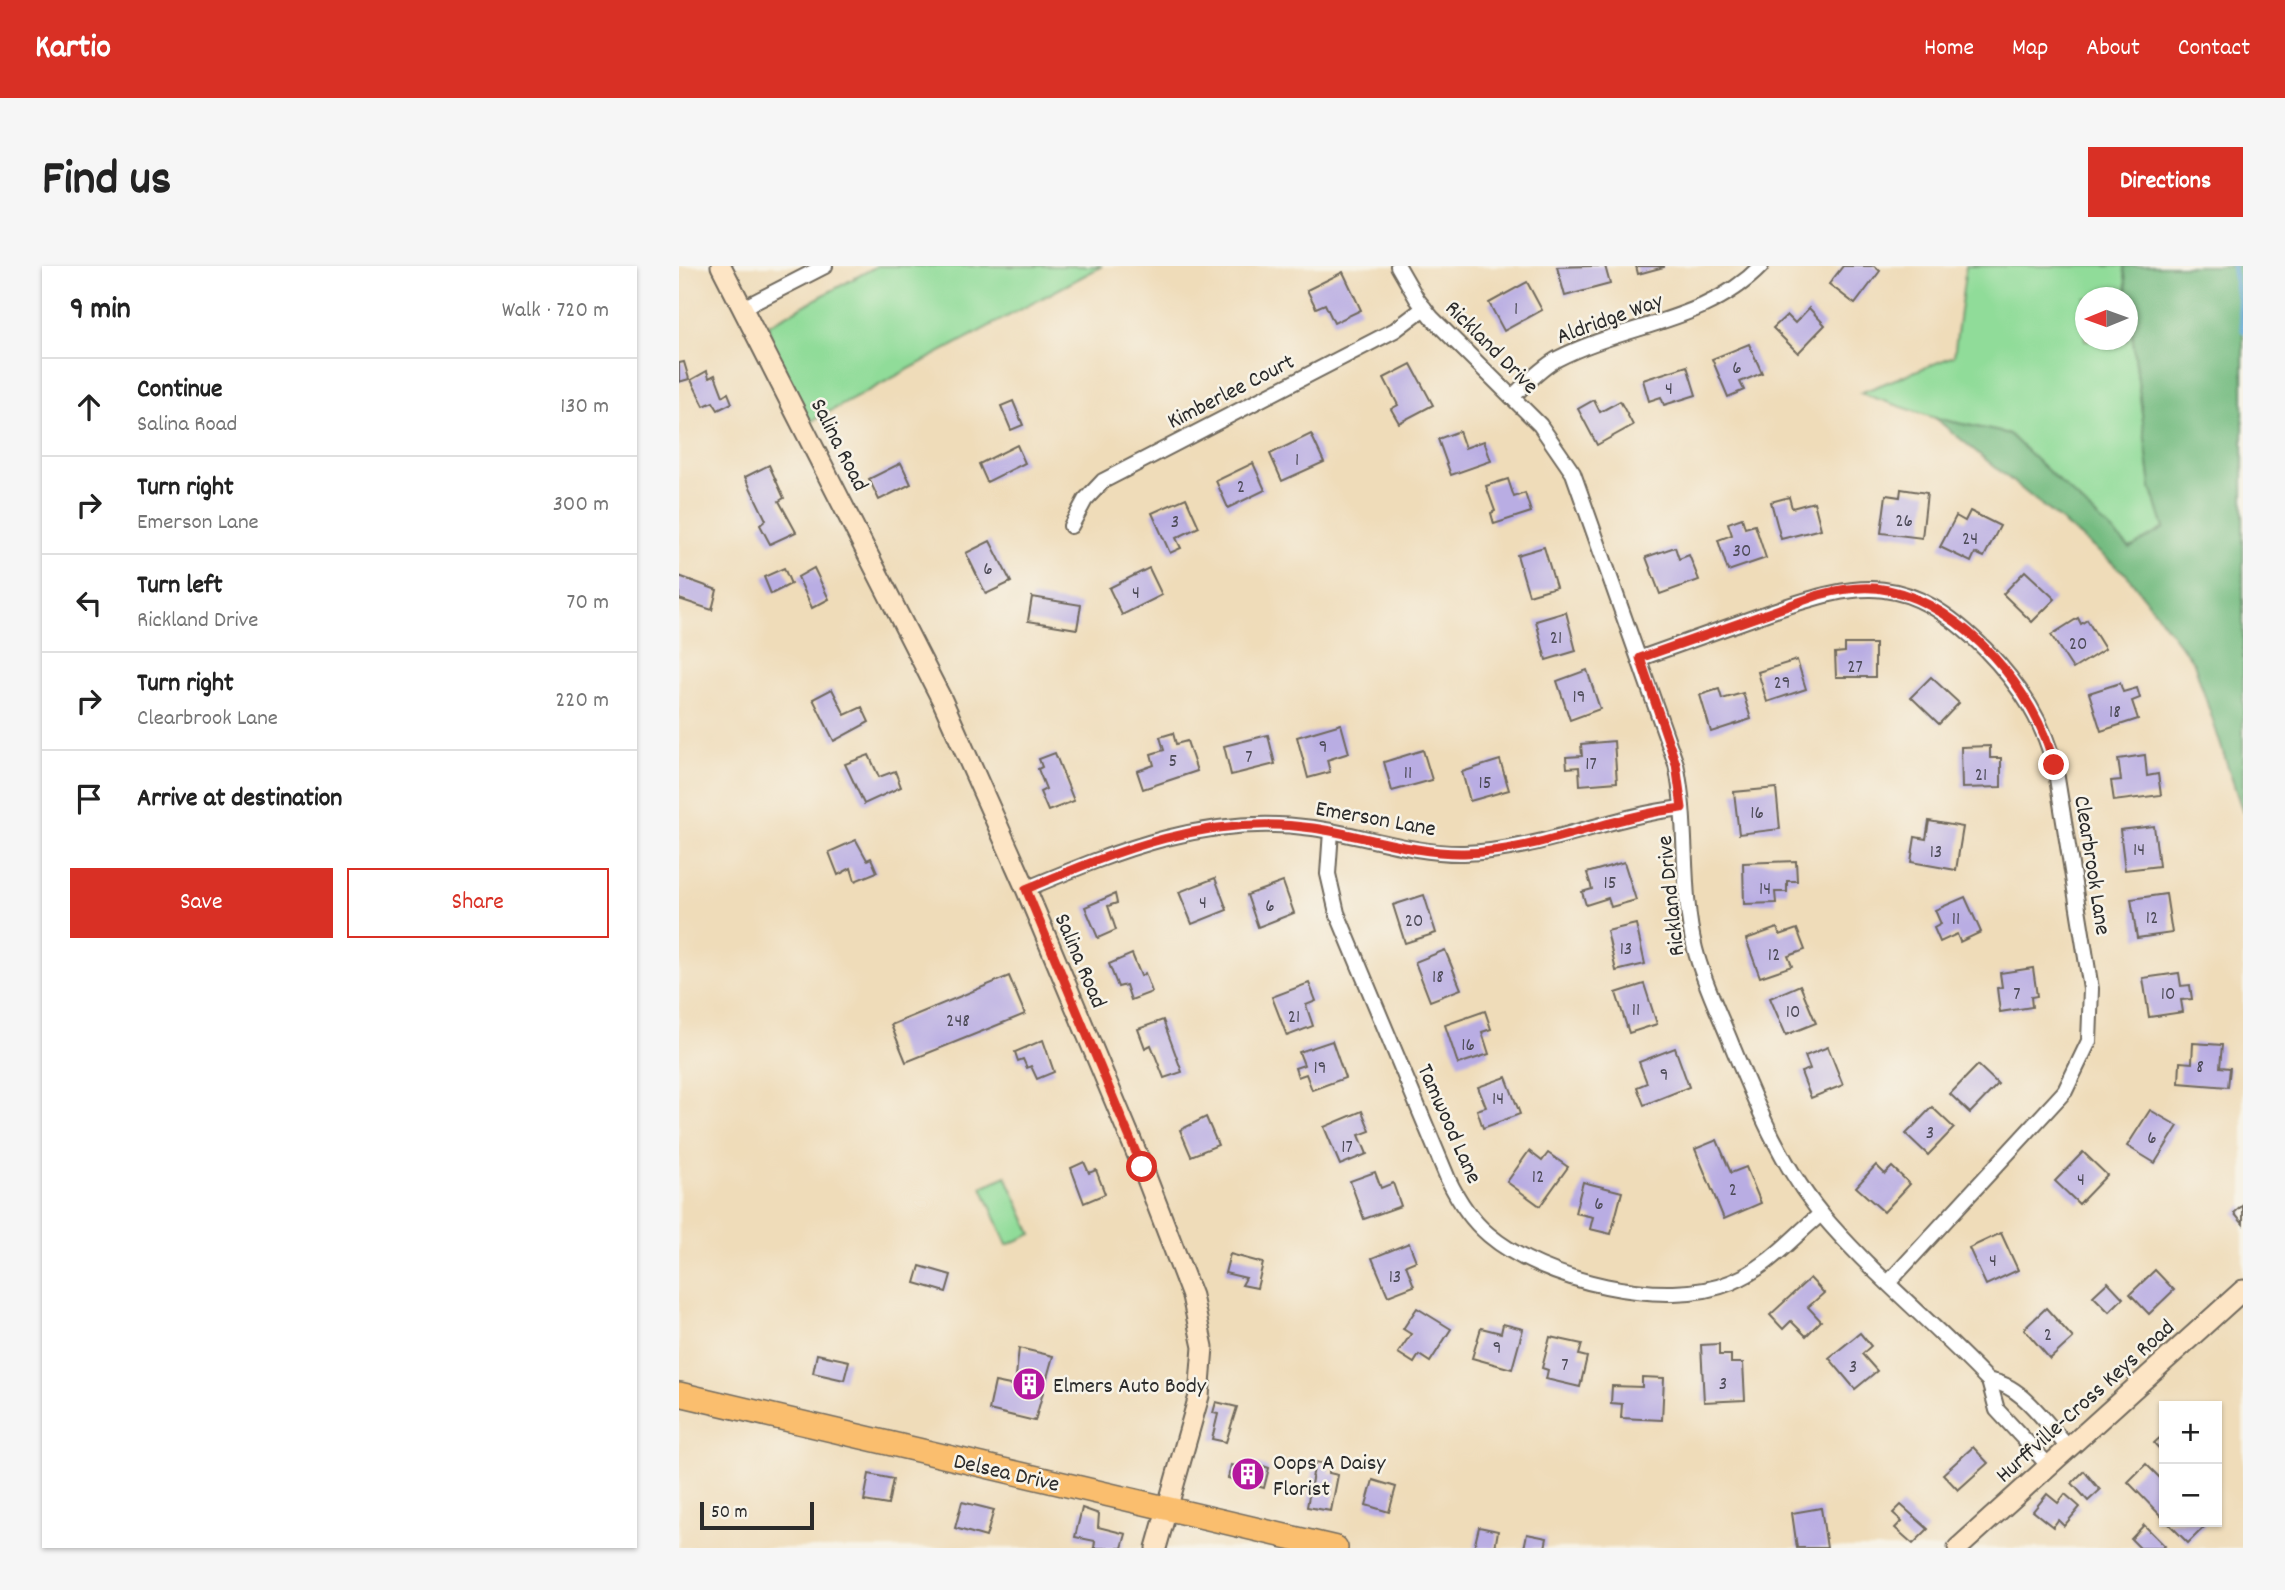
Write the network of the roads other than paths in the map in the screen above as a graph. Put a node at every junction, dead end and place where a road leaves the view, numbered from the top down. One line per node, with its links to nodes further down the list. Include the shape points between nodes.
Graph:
1 (721, 266): 5 (street, Salina Road)
2 (825, 266): 5 (street)
3 (1398, 266): 6 (street, Rickland Drive)
4 (1761, 266): 7 (street, Aldridge Way, via 1736,289 1707,305 1560,358)
5 (743, 308): 12 (street, Salina Road, via 942,699)
6 (1424, 309): 7 (street, Rickland Drive); 8 (street, Kimberlee Court, via 1384,335 1103,481)
7 (1512, 397): 9 (street, Rickland Drive, via 1549,436 1573,473)
8 (1070, 526)
9 (1640, 658): 10 (street, Rickland Drive, via 1676,764); 14 (street, Clearbrook Lane, via 1819,595 1859,588 1888,590 1928,603 1979,643 2014,682 2047,739 2091,989 2092,1023 2086,1050 2058,1101)
10 (1682, 808): 11 (street, Emerson Lane, via 1477,852 1424,850); 13 (street, Rickland Drive, via 1699,964 1769,1132)
11 (1331, 831): 12 (street, Emerson Lane, via 1252,825 1180,833 1109,853); 13 (street, Tamwood Lane, via 1328,874 1337,913 1448,1179 1489,1235 1524,1258 1611,1287 1684,1294 1720,1287 1757,1270)
12 (1026, 889): 20 (street, Salina Road, via 1142,1167 1200,1324 1199,1396)
13 (1821, 1214): 14 (street, Rickland Drive)
14 (1889, 1282): 16 (street, Rickland Drive)
15 (2243, 1290): 18 (street, Hurffville-Cross Keys Road)
16 (1989, 1381): 18 (street, Rickland Drive, via 2014,1391); 19 (street, Rickland Drive, via 1997,1410)
17 (679, 1394): 20 (main road, Delsea Drive)
18 (2068, 1447): 19 (street, Hurffville-Cross Keys Road)
19 (2048, 1465): 23 (street, Hurffville-Cross Keys Road)
20 (1169, 1510): 21 (street, Salina Road); 22 (main road, Delsea Drive)
21 (1156, 1548)
22 (1336, 1548)
23 (1958, 1548)

